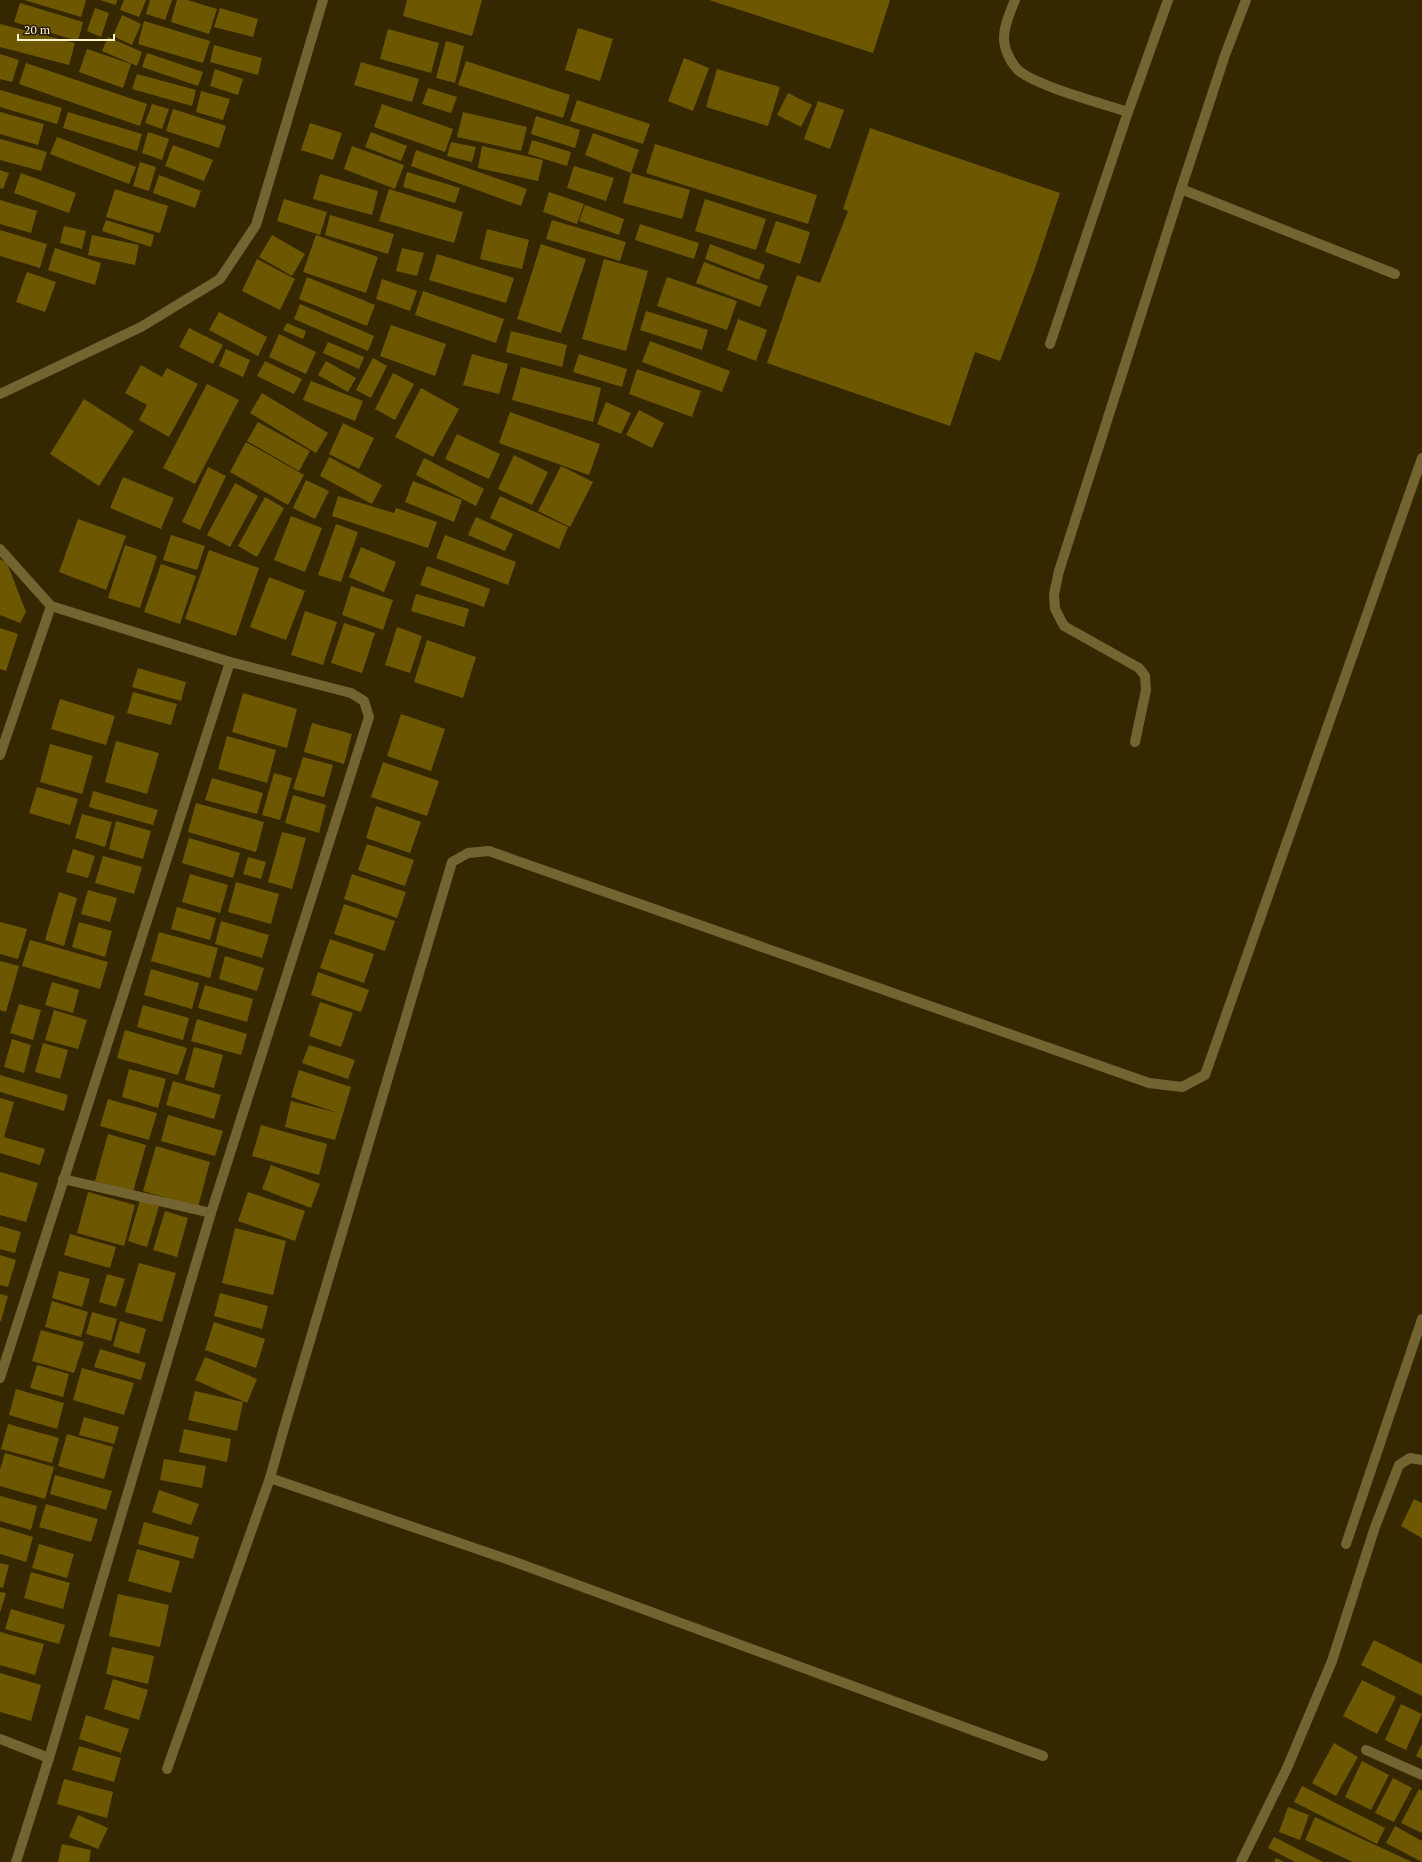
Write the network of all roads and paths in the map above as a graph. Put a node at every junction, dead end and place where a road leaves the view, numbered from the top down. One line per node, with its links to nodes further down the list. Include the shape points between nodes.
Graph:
1 (324, 0): 9 (street, via 256,225 220,279 141,327)
2 (1015, 0): 5 (street, via 1004,39 1007,54 1018,69 1036,81)
3 (1168, 0): 5 (street)
4 (1246, 0): 6 (street)
5 (1128, 112): 8 (street)
6 (1181, 189): 7 (street); 14 (street, via 1059,571 1054,594 1055,609 1064,626 1139,668 1145,676 1146,690)
7 (1395, 274)
8 (1050, 344)
9 (0, 394)
10 (1422, 458): 21 (street, via 1218,1043 1205,1075 1182,1087 1149,1083 489,851 468,852 452,862)
11 (0, 549): 12 (street)
12 (51, 606): 13 (street); 15 (street)
13 (230, 662): 16 (street); 17 (street, via 351,693 364,701 369,717)
14 (1135, 742)
15 (0, 755)
16 (63, 1179): 17 (street); 19 (street)
17 (211, 1213): 26 (street)
18 (1422, 1319): 22 (street)
19 (0, 1378)
20 (1422, 1460): 30 (street, via 1410,1458 1399,1465 1375,1527 1332,1660 1287,1768)
21 (270, 1478): 25 (street, via 515,1562); 27 (street)
22 (1346, 1544)
23 (0, 1739): 26 (street)
24 (1366, 1750): 28 (street)
25 (1043, 1756)
26 (49, 1758): 29 (street)
27 (167, 1769)
28 (1422, 1775)
29 (16, 1862)
30 (1241, 1862)

